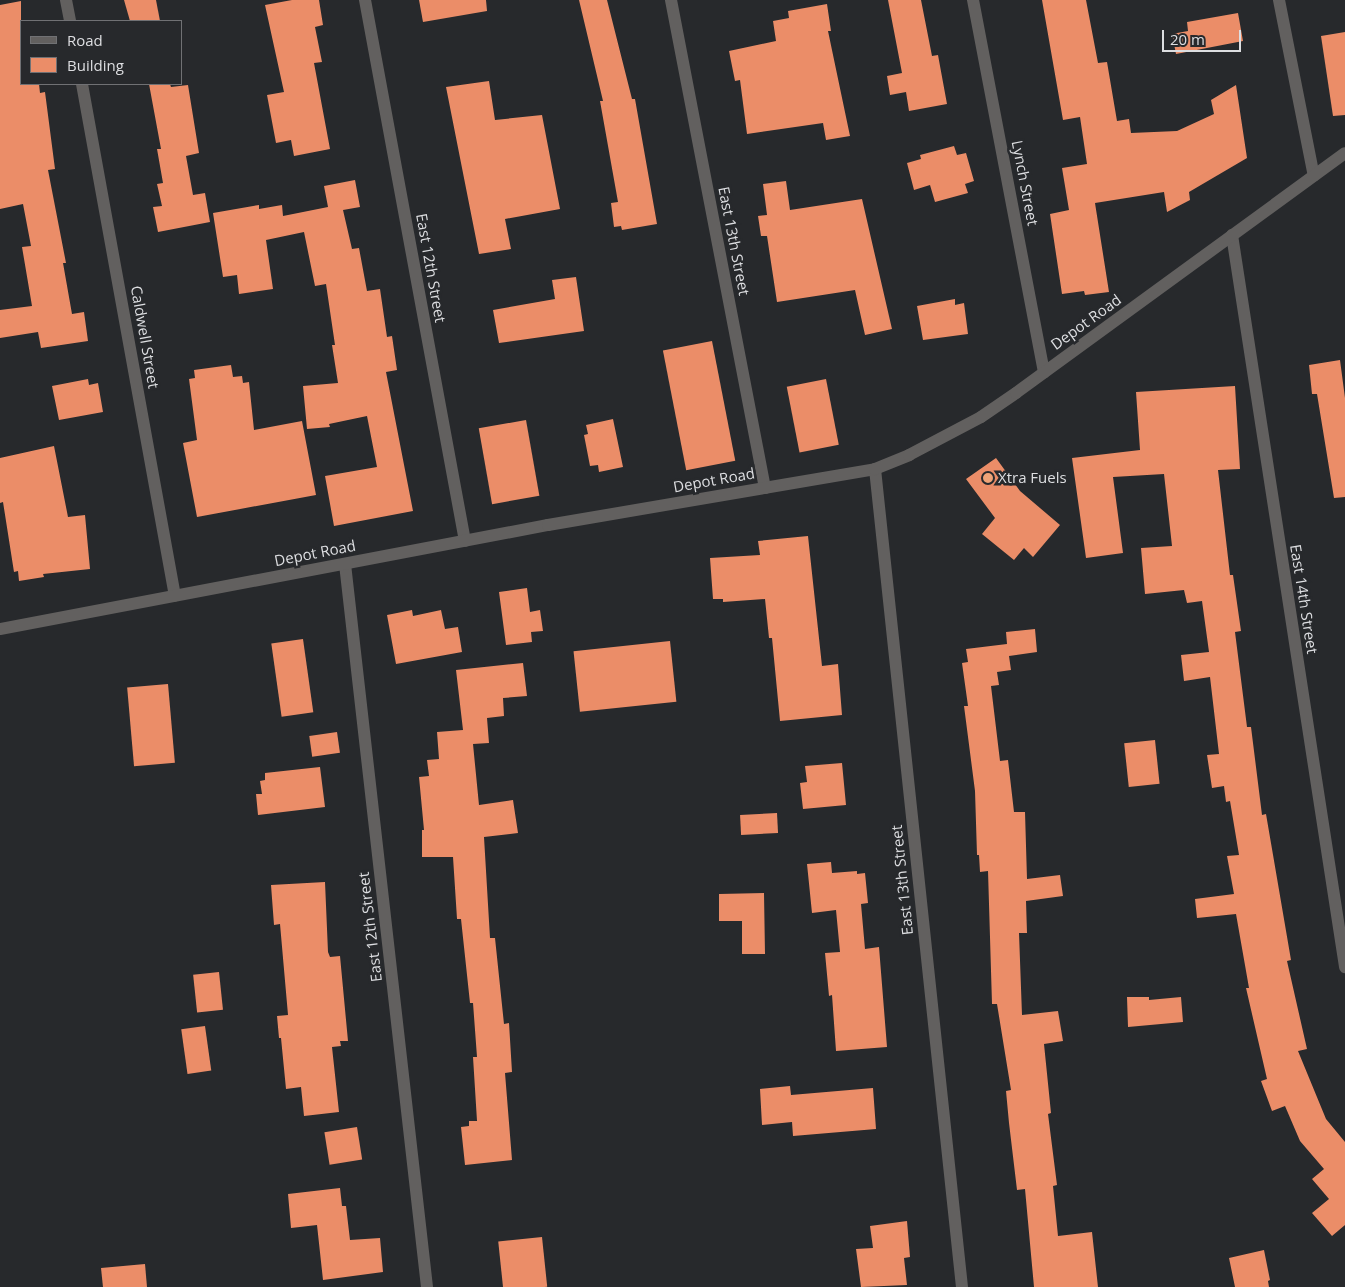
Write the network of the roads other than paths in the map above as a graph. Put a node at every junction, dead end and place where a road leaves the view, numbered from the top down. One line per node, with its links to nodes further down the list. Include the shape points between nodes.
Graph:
1 (66, 0): 6 (street)
2 (366, 0): 14 (street, East 12th Street)
3 (671, 0): 13 (street, East 13th Street)
4 (973, 0): 11 (street, Lynch Street)
5 (1279, 0): 9 (street)
6 (70, 20)
7 (82, 85): 16 (street, Caldwell Street)
8 (1345, 153): 9 (street, Depot Road)
9 (1314, 176): 10 (street, Depot Road)
10 (1232, 235): 11 (street, Depot Road); 18 (street, East 14th Street)
11 (1044, 372): 12 (street, Depot Road, via 981,417)
12 (875, 469): 13 (street, Depot Road); 20 (street, East 13th Street)
13 (764, 488): 14 (street, Depot Road)
14 (465, 541): 15 (street, Depot Road)
15 (345, 564): 16 (street, Depot Road); 19 (street, East 12th Street)
16 (175, 596): 17 (street, Depot Road)
17 (0, 629)
18 (1345, 967)
19 (428, 1287)
20 (962, 1287)

